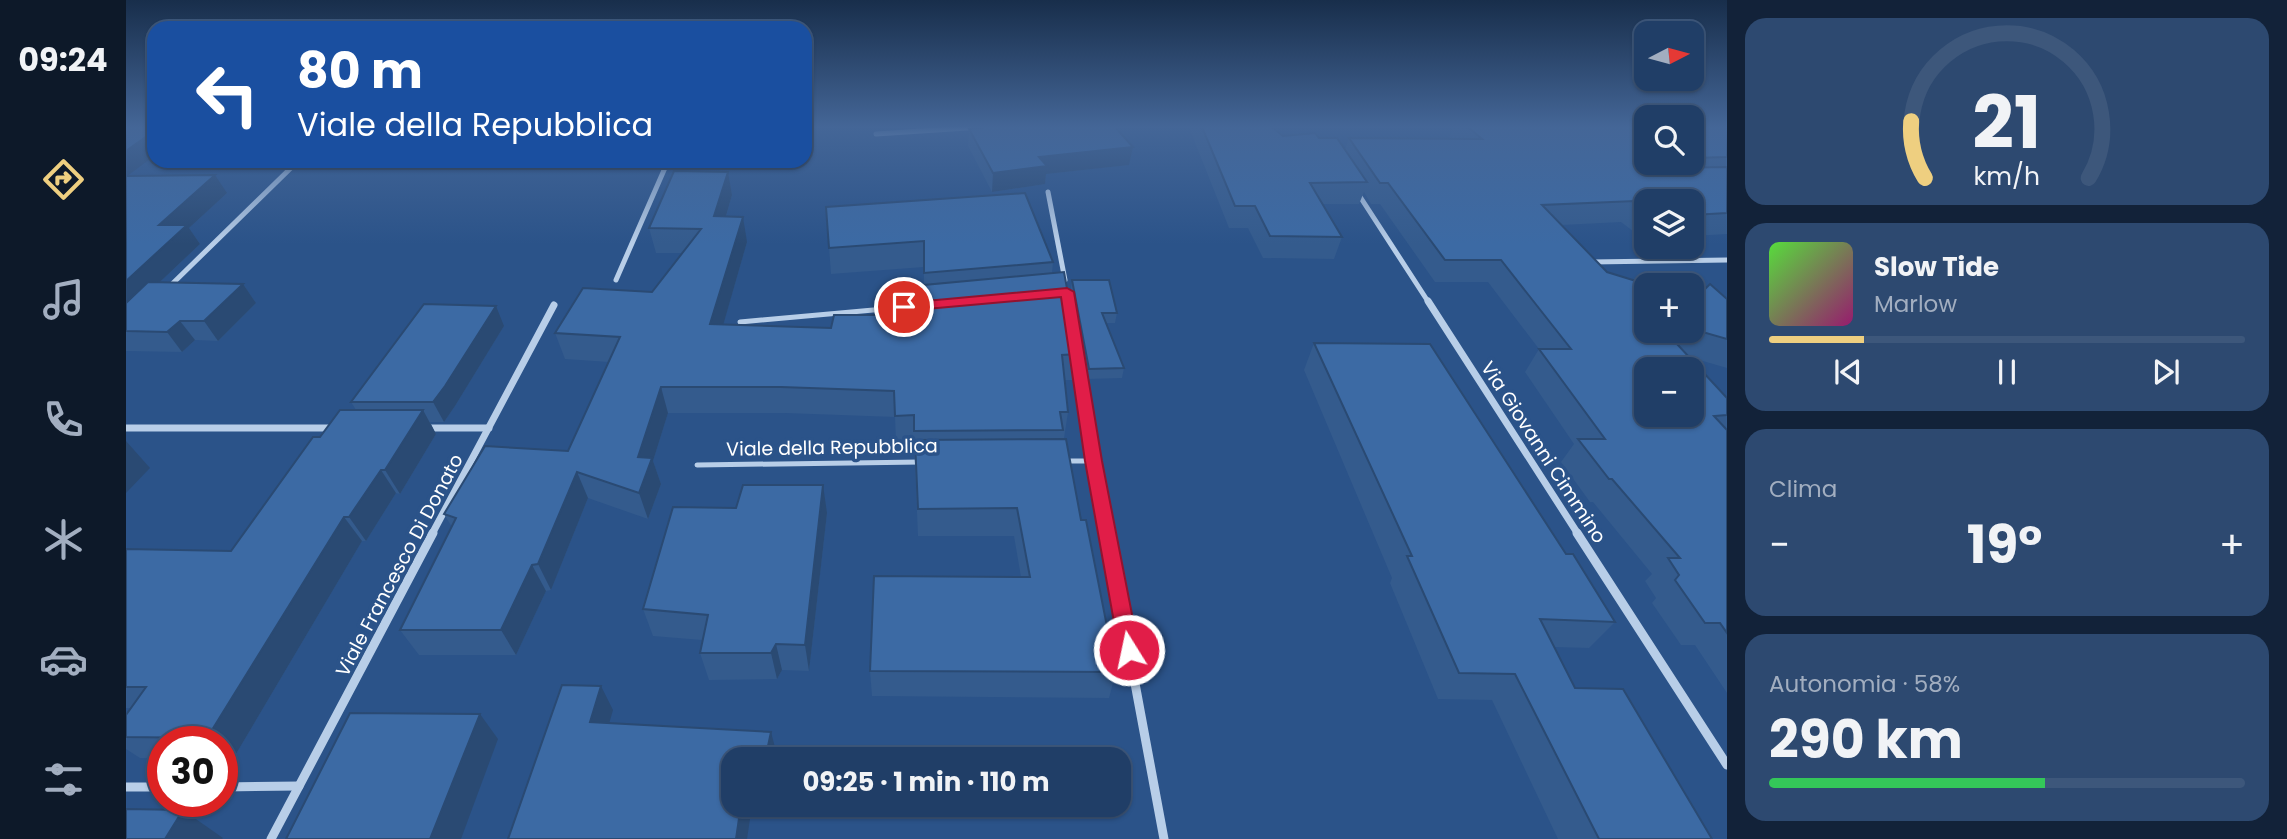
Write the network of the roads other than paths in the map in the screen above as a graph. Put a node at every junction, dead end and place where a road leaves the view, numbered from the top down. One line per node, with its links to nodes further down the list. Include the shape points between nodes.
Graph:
1 (291, 168): 9 (street)
2 (665, 168): 7 (street)
3 (1349, 180): 22 (street, Via Giovanni Cimmino)
4 (1048, 192): 8 (street)
5 (1727, 260): 6 (street)
6 (1584, 262)
7 (616, 281)
8 (1067, 292)
9 (160, 296)
10 (554, 305): 17 (street, Viale Francesco Di Donato)
11 (931, 305): 12 (lane)
12 (740, 323)
13 (1075, 344): 19 (street)
14 (126, 428): 15 (street)
15 (349, 428)
16 (419, 428): 17 (street)
17 (489, 428): 23 (street, Viale Francesco Di Donato)
18 (1053, 461): 19 (lane)
19 (1094, 461): 28 (street)
20 (929, 462): 21 (lane, Viale della Repubblica)
21 (697, 465)
22 (1727, 765)
23 (299, 786): 26 (street); 27 (street, Viale Francesco Di Donato)
24 (126, 787): 25 (street)
25 (147, 787)
26 (238, 787)
27 (271, 839)
28 (1164, 839)

